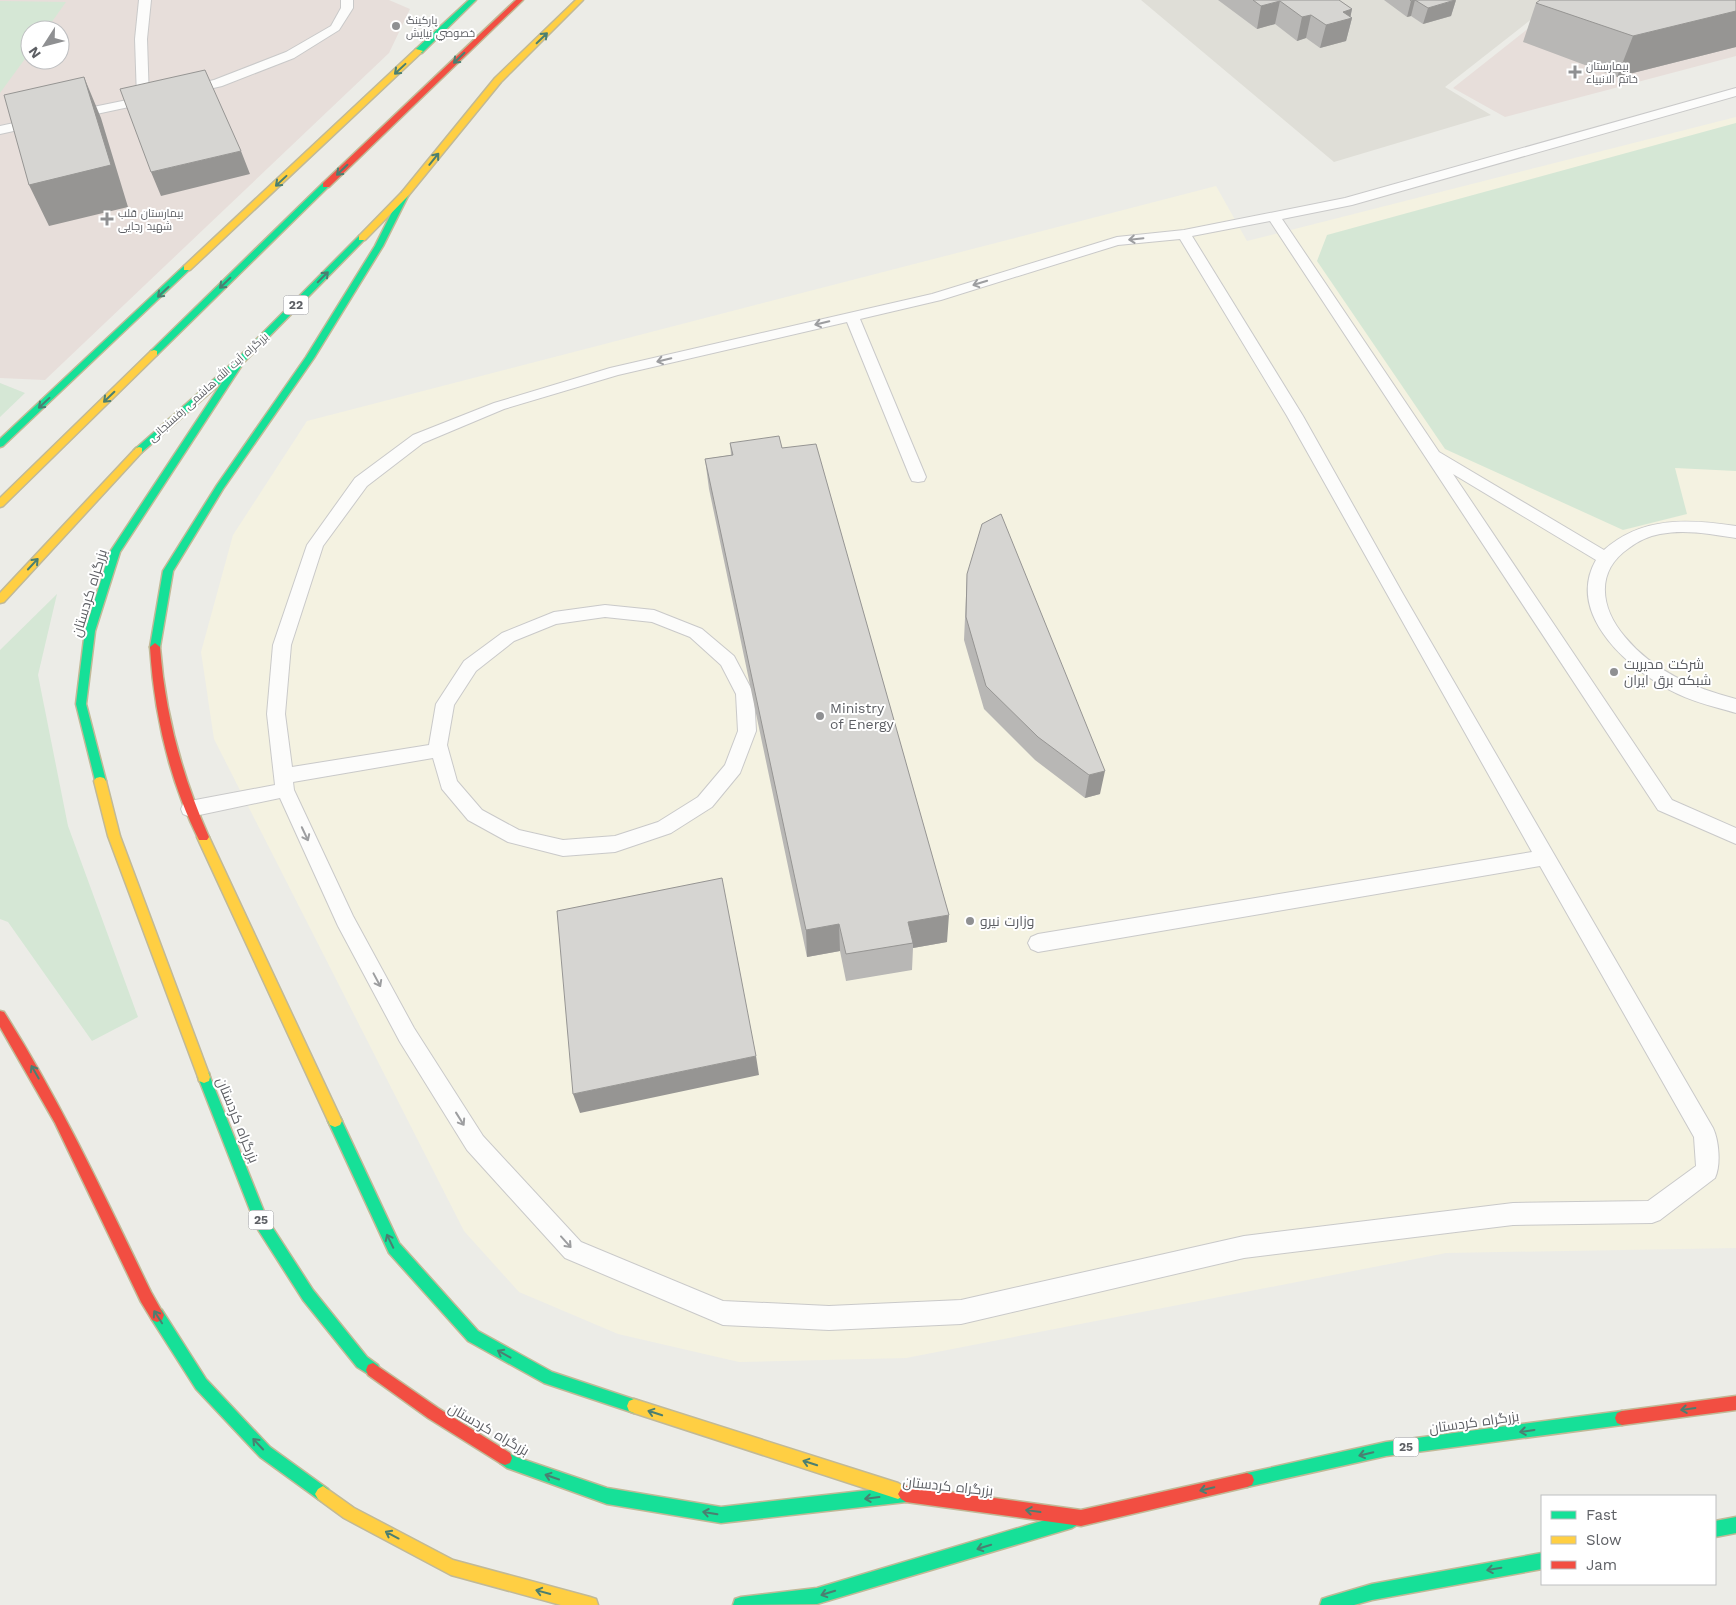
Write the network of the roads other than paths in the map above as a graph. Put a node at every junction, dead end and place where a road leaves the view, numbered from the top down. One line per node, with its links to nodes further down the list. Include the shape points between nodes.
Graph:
1 (145, 0): 8 (lane, via 141,39 147,99)
2 (347, 0): 6 (lane, via 347,8 335,28 290,54 218,83)
3 (473, 0): 14 (highway, one-way to 14)
4 (520, 0): 17 (highway, one-way to 17, via 282,227)
5 (580, 0): 9 (highway, بزرگراه آیت الله هاشمی رفسنجانی / 22, one-way to 5, via 498,80)
6 (180, 92)
7 (1736, 92): 10 (lane, via 1347,202)
8 (0, 130)
9 (405, 194): 13 (highway, بزرگراه آیت الله هاشمی رفسنجانی / 22, one-way to 9); 24 (highway, via 379,246 310,358 220,487 168,571 155,648 164,726)
10 (1274, 216): 11 (lane); 15 (lane)
11 (1184, 234): 12 (lane, one-way to 12, via 1117,241 936,297); 26 (lane, via 1294,416)
12 (852, 316): 16 (lane); 23 (lane, one-way to 23, via 615,371 499,406 418,439 362,482 314,545 282,645 276,714)
13 (241, 360): 20 (highway, بزرگراه آیت الله هاشمی رفسنجانی / 22, one-way to 13, via 136,453); 30 (highway, بزرگراه کردستان / 25, one-way to 13, via 721,1515 607,1496 512,1463 433,1413 362,1362 308,1295 262,1223 114,836 81,704 90,631 115,552)
14 (0, 444)
15 (1432, 454): 19 (lane); 25 (lane, via 1665,805)
16 (918, 477)
17 (0, 504)
18 (1736, 532): 19 (lane, via 1698,526 1659,528 1627,539)
19 (1605, 558): 21 (lane, via 1596,583 1601,613 1620,643 1652,671 1692,693)
20 (0, 599)
21 (1736, 706)
22 (439, 750): 22 (lane, via 449,784 475,815 515,837 563,848 615,844 664,828 705,802 733,768 747,731 745,694 728,661 696,633 654,616 605,611 554,618 508,637 470,666 445,704); 23 (lane)
23 (284, 783): 24 (lane); 26 (lane, one-way to 26, via 354,936 407,1035 475,1142 573,1250 723,1313 829,1318 961,1312 1244,1247 1513,1214 1652,1212 1707,1171 1705,1135)
24 (190, 809): 30 (highway, one-way to 24, via 549,1378 473,1336 394,1248)
25 (1736, 836)
26 (1547, 857): 27 (lane)
27 (1038, 943)
28 (0, 1016): 35 (highway, one-way to 28, via 450,1566 349,1512 265,1452 202,1384 146,1297 59,1115)
29 (1736, 1403): 31 (highway, بزرگراه کردستان / 25, one-way to 31, via 1386,1449)
30 (906, 1494): 31 (highway, بزرگراه کردستان / 25, one-way to 30)
31 (1081, 1518): 36 (highway, one-way to 36, via 817,1596)
32 (1736, 1525): 33 (highway)
33 (1716, 1529)
34 (1541, 1561): 37 (highway, one-way to 37, via 1372,1592)
35 (590, 1605)
36 (741, 1605)
37 (1328, 1605)

